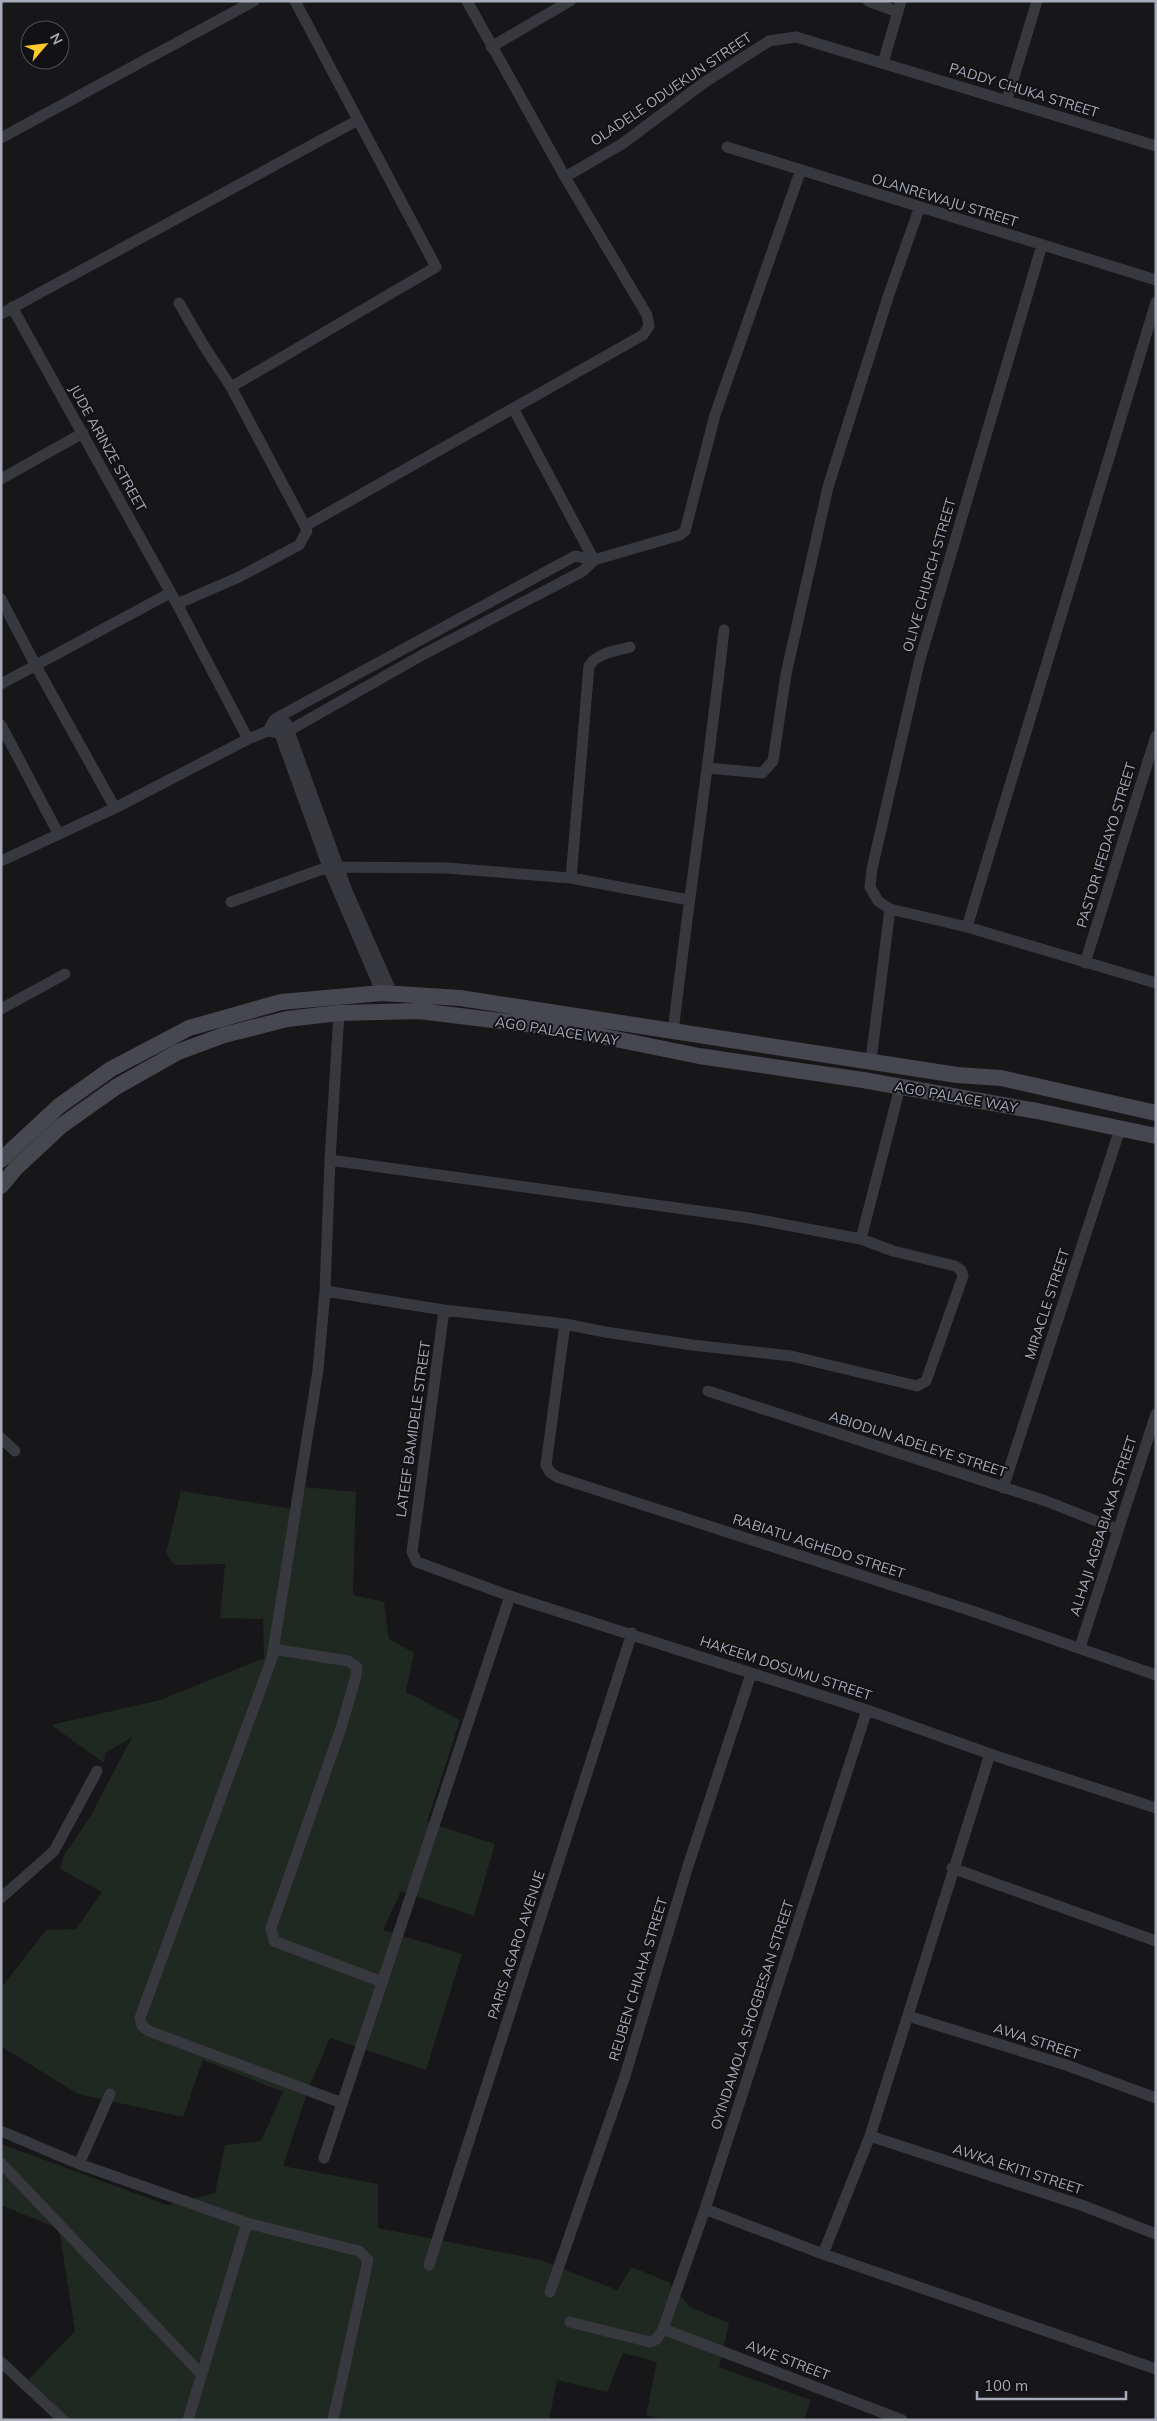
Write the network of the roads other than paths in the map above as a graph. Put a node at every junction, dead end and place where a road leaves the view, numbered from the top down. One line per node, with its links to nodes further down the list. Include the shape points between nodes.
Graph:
1 (254, 1): 12 (street)
2 (295, 1): 11 (street)
3 (467, 1): 8 (street)
4 (570, 1): 8 (street)
5 (868, 1): 7 (street)
6 (1036, 1): 10 (street)
7 (900, 7): 9 (street)
8 (491, 46): 16 (street)
9 (883, 63): 10 (street, PADDY CHUKA STREET); 16 (street, OLADELE ODUEKUN STREET, via 796,37 769,41 705,82 622,144)
10 (1007, 100): 13 (street, PADDY CHUKA STREET)
11 (358, 120): 22 (street); 24 (street, via 436,268)
12 (1, 138)
13 (1156, 146)
14 (727, 147): 15 (street, OLANREWAJU STREET)
15 (800, 172): 17 (street, OLANREWAJU STREET); 29 (street, via 715,415 685,531)
16 (565, 177): 25 (street, via 646,315 649,326 643,335 536,394)
17 (919, 208): 18 (street, OLANREWAJU STREET); 43 (street, via 828,487 786,674 773,761 762,773)
18 (1042, 245): 19 (street, OLANREWAJU STREET); 51 (street, OLIVE CHURCH STREET, via 919,663 897,757 870,887 878,901)
19 (1156, 280)
20 (179, 302): 24 (street)
21 (1156, 302): 52 (street)
22 (12, 307): 23 (street); 26 (street, JUDE ARINZE STREET)
23 (1, 314)
24 (231, 387): 28 (street)
25 (514, 410): 28 (street); 29 (street)
26 (83, 433): 27 (street); 30 (street, JUDE ARINZE STREET)
27 (1, 479)
28 (305, 526): 32 (street, via 307,531 299,545)
29 (594, 560): 37 (street, via 575,556); 40 (street, via 583,571)
30 (170, 593): 32 (street, JUDE ARINZE STREET); 35 (street)
31 (1, 599): 35 (street)
32 (177, 604): 42 (street, JUDE ARINZE STREET)
33 (724, 630): 43 (street)
34 (630, 647): 48 (street, via 602,655 588,666)
35 (36, 666): 36 (street); 44 (street)
36 (1, 684)
37 (278, 717): 39 (street); 40 (street)
38 (1, 725): 45 (street)
39 (268, 731): 40 (street); 42 (street)
40 (285, 731): 47 (street)
41 (1156, 736): 53 (street, PASTOR IFEDAYO STREET)
42 (248, 739): 44 (street)
43 (708, 768): 49 (street)
44 (115, 808): 45 (street)
45 (58, 833): 46 (street)
46 (1, 861)
47 (334, 868): 48 (street, via 447,868); 50 (street); 56 (street)
48 (571, 878): 49 (street)
49 (690, 900): 59 (street)
50 (231, 902)
51 (890, 909): 52 (street); 60 (street)
52 (967, 927): 53 (street)
53 (1085, 963): 55 (street)
54 (65, 974): 57 (street)
55 (1156, 983)
56 (387, 993): 59 (main road, AGO PALACE WAY, via 460,998); 69 (main road, AGO PALACE WAY, via 281,1002 188,1028 111,1069 59,1106)
57 (1, 1009)
58 (339, 1013): 63 (main road, AGO PALACE WAY, via 418,1011 566,1029 699,1056); 70 (street); 71 (main road, AGO PALACE WAY, via 287,1019 224,1035 178,1052 116,1087 61,1126)
59 (673, 1032): 60 (main road, AGO PALACE WAY)
60 (871, 1060): 61 (main road, AGO PALACE WAY)
61 (1010, 1080): 62 (main road, AGO PALACE WAY); 64 (main road)
62 (1032, 1085): 65 (main road); 66 (main road, AGO PALACE WAY)
63 (900, 1087): 64 (main road, AGO PALACE WAY); 72 (street)
64 (999, 1104): 65 (main road, AGO PALACE WAY)
65 (1020, 1108): 67 (main road, AGO PALACE WAY)
66 (1156, 1113)
67 (1120, 1129): 68 (main road, AGO PALACE WAY); 80 (street, MIRACLE STREET)
68 (1156, 1136)
69 (1, 1160)
70 (330, 1160): 72 (street, via 749,1218); 73 (street)
71 (1, 1186)
72 (861, 1239): 75 (street, via 961,1270 963,1276 926,1381 917,1386 791,1356 672,1342)
73 (326, 1291): 74 (street); 86 (street, via 318,1370)
74 (444, 1310): 75 (street); 82 (street, LATEEF BAMIDELE STREET)
75 (565, 1324): 85 (street, RABIATU AGHEDO STREET, via 546,1465 557,1477)
76 (708, 1391): 80 (street, ABIODUN ADELEYE STREET)
77 (1156, 1414): 81 (street, ALHAJI AGBABIAKA STREET)
78 (1, 1438): 79 (street)
79 (15, 1450)
80 (1003, 1488): 81 (street, ABIODUN ADELEYE STREET)
81 (1117, 1529): 85 (street, ALHAJI AGBABIAKA STREET)
82 (412, 1552): 83 (street, HAKEEM DOSUMU STREET, via 417,1562)
83 (510, 1596): 84 (street, HAKEEM DOSUMU STREET); 96 (street)
84 (632, 1634): 87 (street, HAKEEM DOSUMU STREET); 110 (street, PARIS AGARO AVENUE)
85 (1080, 1647): 88 (street, RABIATU AGHEDO STREET)
86 (273, 1649): 96 (street, via 348,1661 357,1666 341,1728 270,1928 271,1935 274,1941); 100 (street, via 140,2018 148,2031)
87 (751, 1674): 89 (street, HAKEEM DOSUMU STREET); 111 (street, REUBEN CHIAHA STREET, via 688,1866 625,2076)
88 (1156, 1675)
89 (867, 1710): 90 (street, HAKEEM DOSUMU STREET); 106 (street, OYINDAMOLA SHOGBESAN STREET)
90 (990, 1754): 92 (street, HAKEEM DOSUMU STREET); 93 (street)
91 (97, 1771): 94 (street, via 54,1851)
92 (1156, 1808)
93 (952, 1868): 95 (street); 97 (street)
94 (1, 1898)
95 (1156, 1941)
96 (382, 1982): 100 (street)
97 (908, 2016): 99 (street, AWA STREET, via 1066,2065); 102 (street)
98 (110, 2094): 105 (street)
99 (1156, 2098)
100 (342, 2103): 103 (street)
101 (1, 2132): 105 (street)
102 (870, 2136): 108 (street, AWKA EKITI STREET, via 1084,2206); 109 (street)
103 (324, 2158)
104 (1, 2163): 116 (street)
105 (79, 2164): 107 (street)
106 (705, 2210): 109 (street); 113 (street, OYINDAMOLA SHOGBESAN STREET)
107 (247, 2223): 116 (street); 119 (street, via 359,2251 368,2260)
108 (1156, 2234)
109 (823, 2254): 115 (street)
110 (429, 2266)
111 (550, 2292)
112 (570, 2322): 113 (street, via 650,2342 657,2339)
113 (663, 2329): 120 (street, AWE STREET)
114 (1, 2362): 117 (street)
115 (1156, 2369)
116 (201, 2374): 118 (street)
117 (63, 2420)
118 (188, 2420)
119 (332, 2420)
120 (902, 2420)

